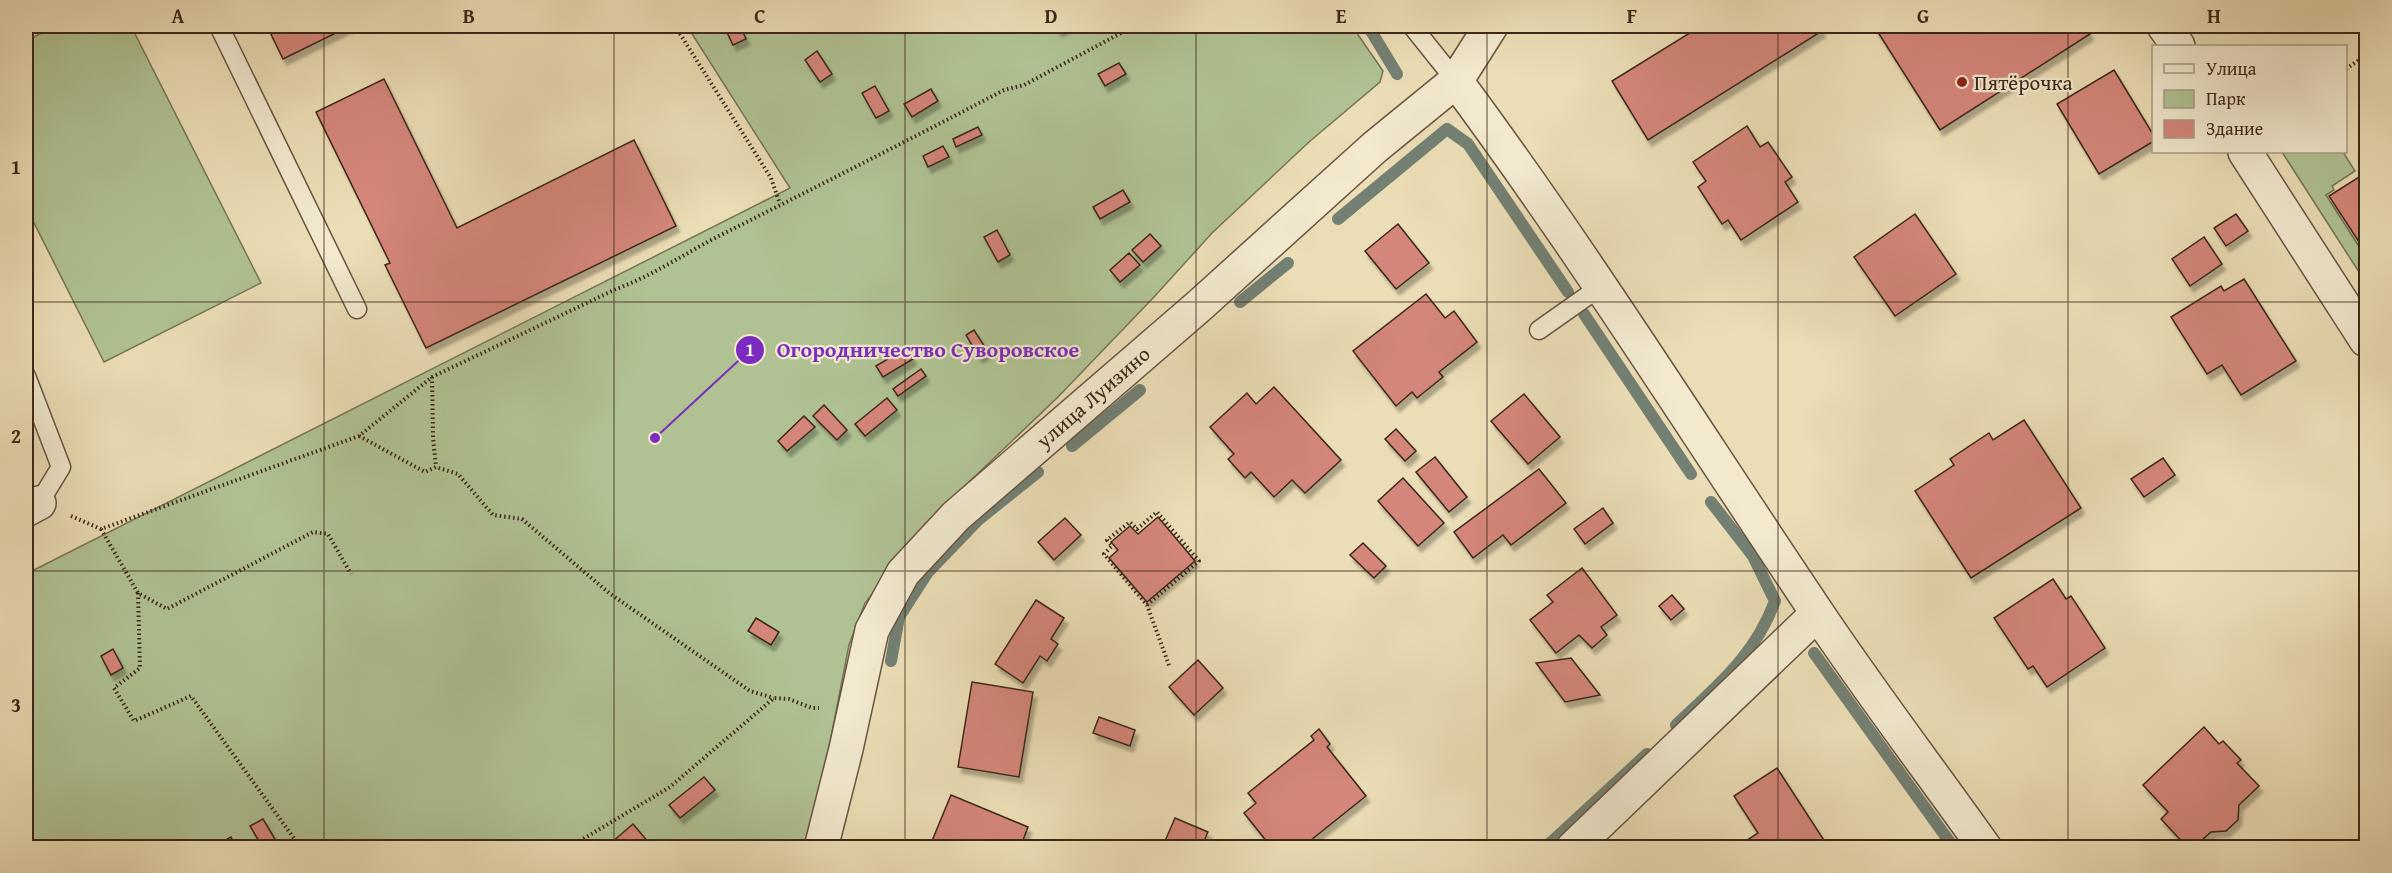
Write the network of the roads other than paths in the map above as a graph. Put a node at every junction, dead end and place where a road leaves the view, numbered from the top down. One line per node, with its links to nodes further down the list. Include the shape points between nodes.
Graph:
1 (219, 26): 9 (lane)
2 (1412, 26): 6 (lane)
3 (1491, 26): 6 (street, улица Луизино)
4 (2164, 26): 5 (street)
5 (2177, 45)
6 (1456, 81): 8 (street); 15 (street, улица Луизино, via 1375,147 956,516 903,573 872,630)
7 (2246, 153): 11 (street)
8 (1600, 287): 10 (lane); 14 (street)
9 (357, 309)
10 (1539, 330)
11 (2367, 340)
12 (26, 376): 13 (lane, via 61,467)
13 (32, 507)
14 (1817, 614): 16 (street); 17 (street)
15 (821, 848)
16 (1573, 848)
17 (1985, 848)

